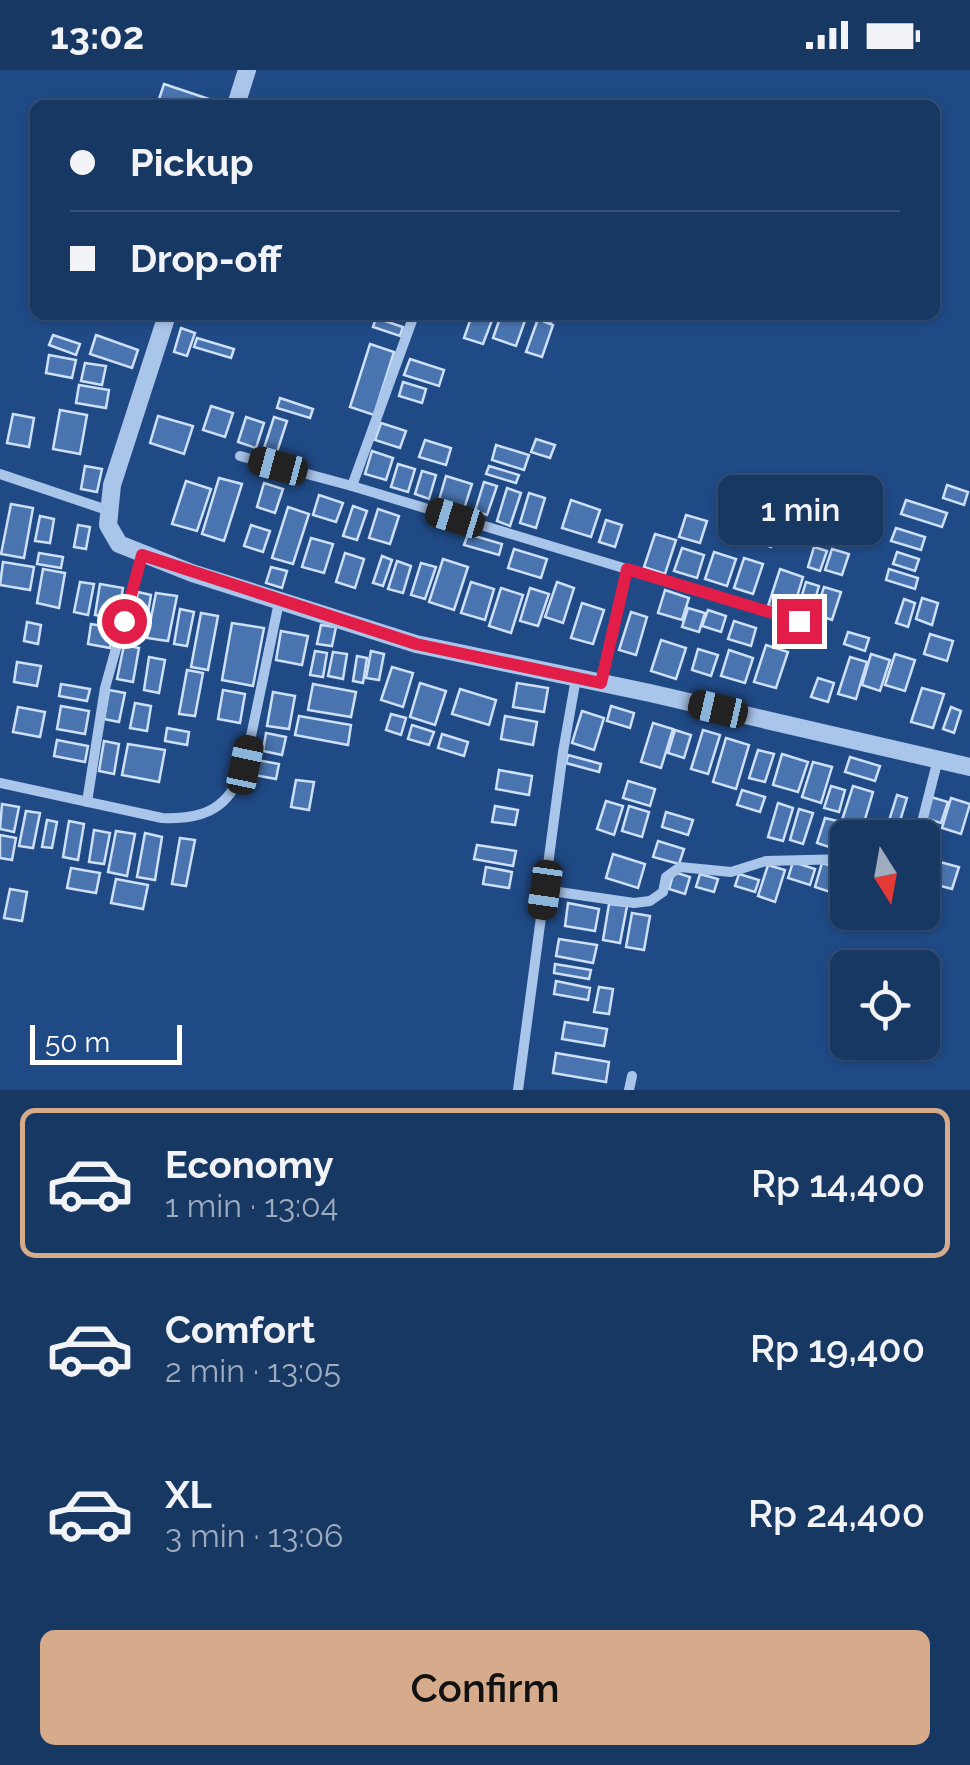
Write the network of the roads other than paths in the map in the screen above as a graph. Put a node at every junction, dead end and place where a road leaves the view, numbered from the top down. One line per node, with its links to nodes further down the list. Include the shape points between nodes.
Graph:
1 (247, 70): 2 (street)
2 (238, 100)
3 (165, 320): 8 (street)
4 (412, 320): 7 (street)
5 (240, 456): 7 (street)
6 (0, 474): 8 (street)
7 (352, 486): 10 (street)
8 (107, 510): 9 (street, via 119,544)
9 (142, 555): 11 (street); 18 (street, via 106,688)
10 (627, 569): 12 (street); 14 (street)
11 (279, 602): 13 (street, via 416,644); 18 (street, via 245,765 226,800 188,819)
12 (799, 621)
13 (576, 678): 14 (street); 21 (street)
14 (601, 683): 15 (street)
15 (938, 758): 16 (street); 19 (street)
16 (970, 767)
17 (0, 783): 18 (street)
18 (87, 802)
19 (922, 820)
20 (830, 860): 21 (street, via 766,862 731,872 680,867 662,892 643,903)
21 (545, 890): 23 (street)
22 (632, 1076): 24 (street)
23 (518, 1090)
24 (629, 1090)

